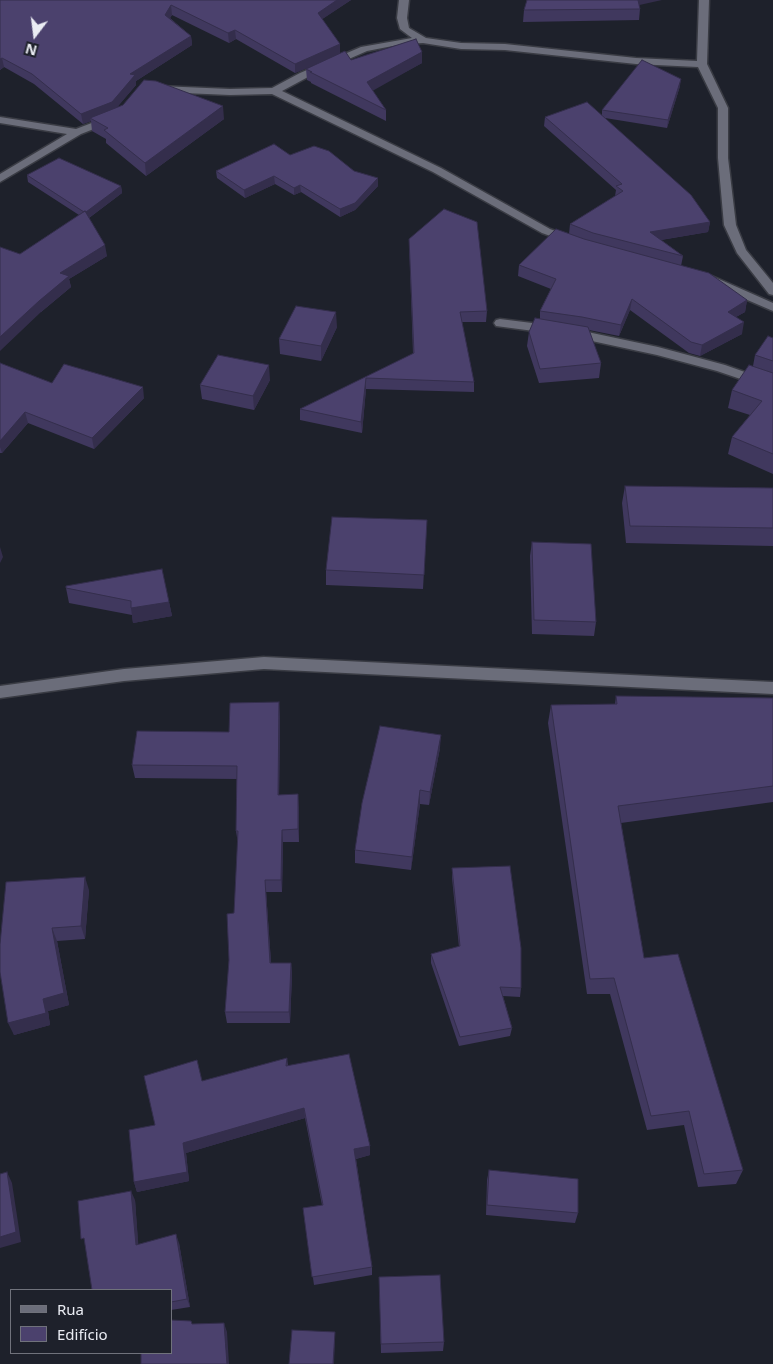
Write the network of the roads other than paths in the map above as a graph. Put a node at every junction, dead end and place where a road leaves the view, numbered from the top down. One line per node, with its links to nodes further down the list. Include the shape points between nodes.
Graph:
1 (404, 0): 3 (street, via 402,18 405,29)
2 (704, 0): 4 (street)
3 (423, 40): 4 (street, via 461,46); 6 (street, via 364,49)
4 (702, 64): 13 (street, via 723,108 723,158 730,225 741,251)
5 (152, 88): 6 (street)
6 (274, 91): 11 (street, via 437,170 546,231)
7 (119, 115): 9 (street)
8 (0, 120): 9 (street)
9 (77, 132): 10 (street)
10 (0, 179)
11 (579, 244)
12 (704, 278): 14 (street)
13 (773, 291)
14 (773, 307)
15 (500, 323): 16 (street, via 564,331 658,351)
16 (773, 386)
17 (773, 688): 18 (street, via 264,664 124,676)
18 (0, 692)

